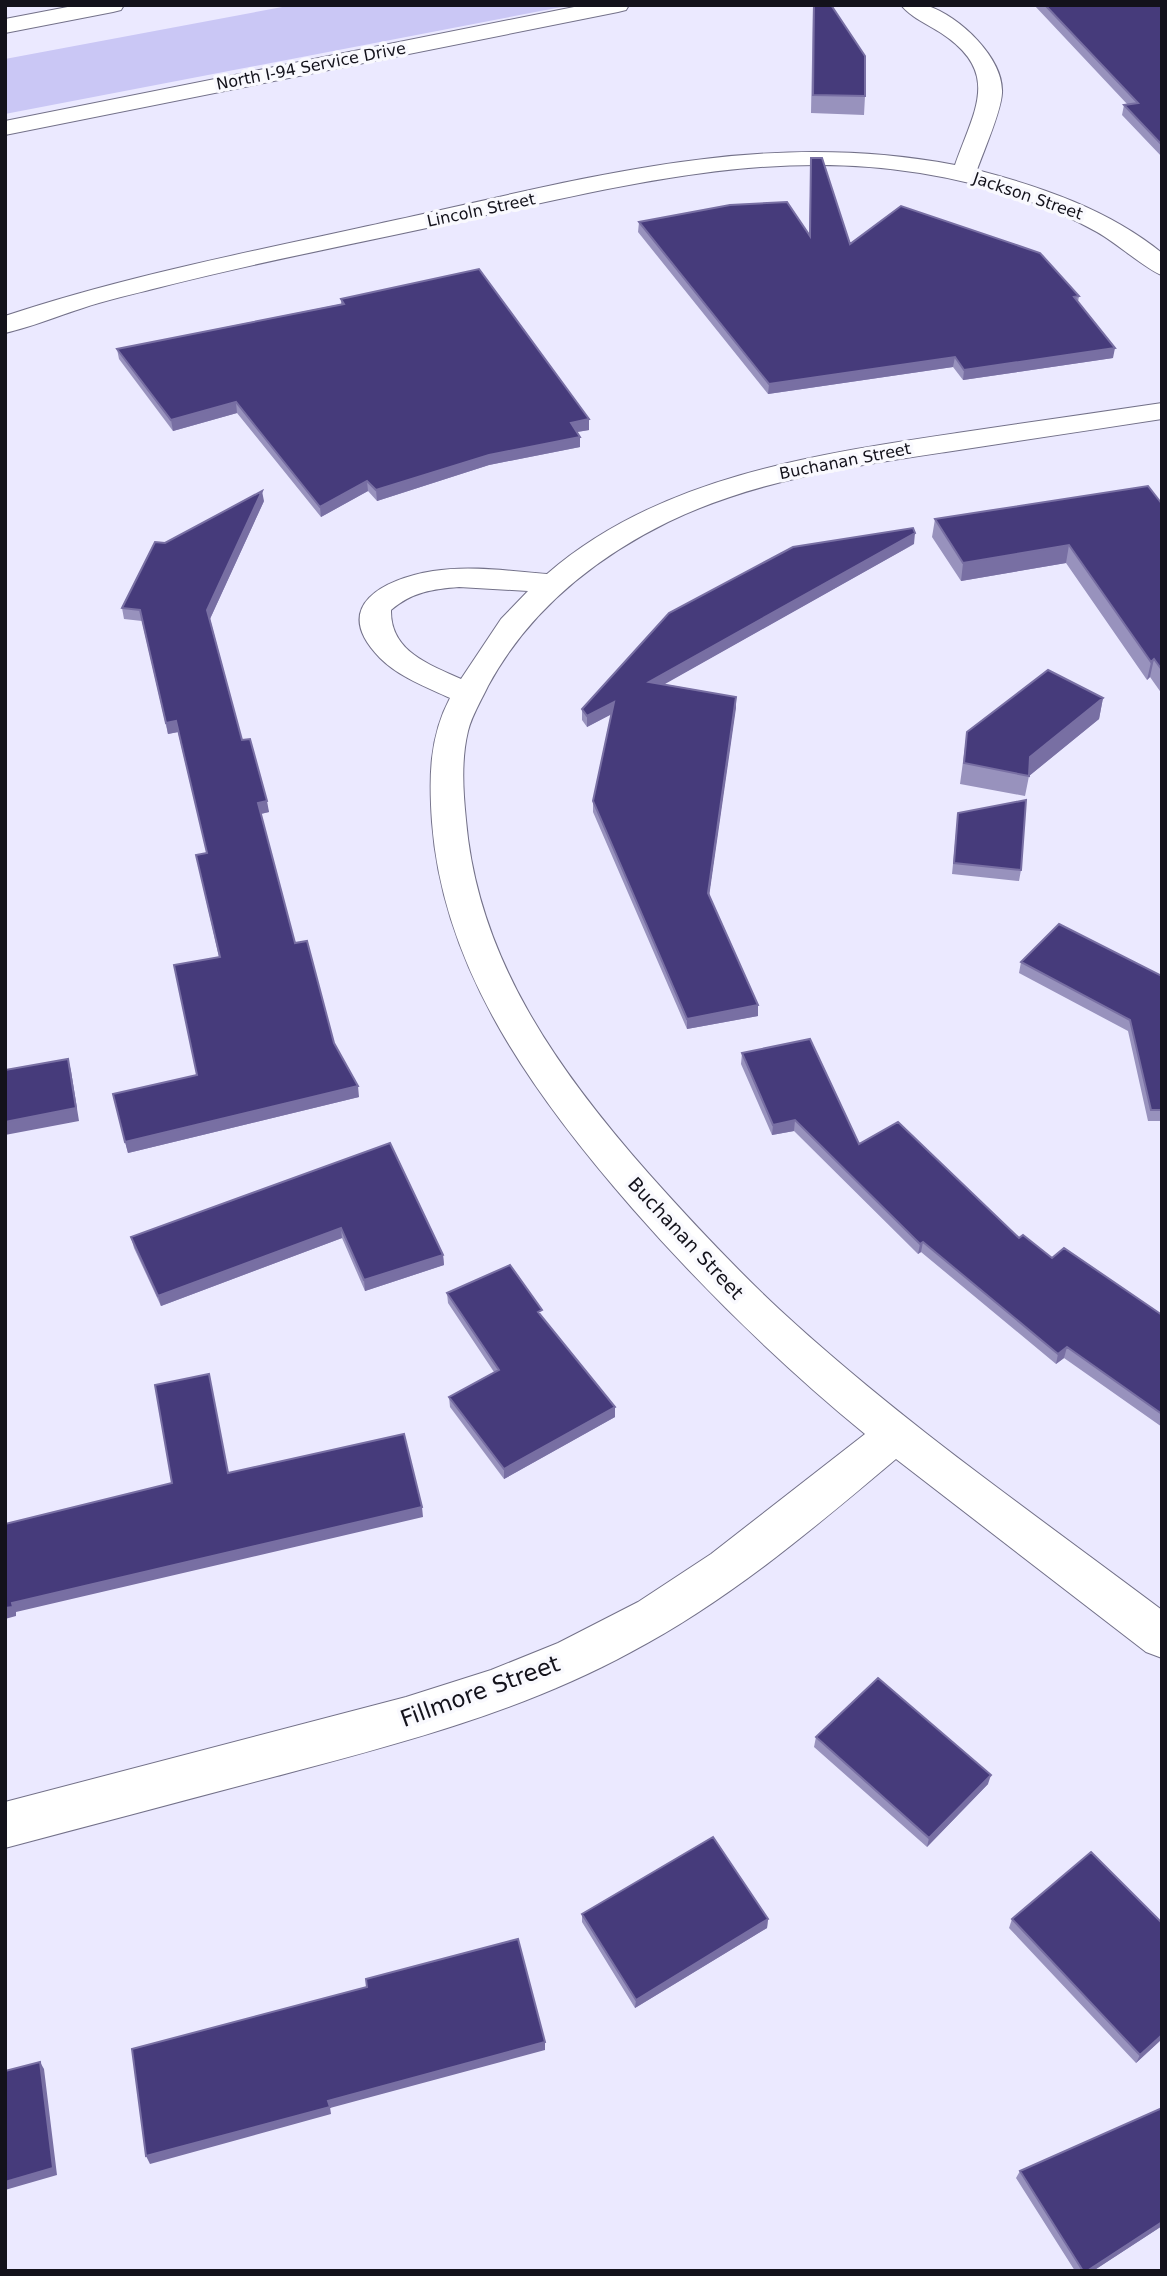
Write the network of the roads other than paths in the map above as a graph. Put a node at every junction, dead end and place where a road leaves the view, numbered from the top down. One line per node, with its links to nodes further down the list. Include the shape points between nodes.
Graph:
1 (113, 5): 4 (main road)
2 (618, 5): 5 (main road, North I-94 Service Drive)
3 (912, 5): 6 (main road, Jackson Street, via 966,40 986,64 992,81)
4 (5, 26)
5 (5, 128)
6 (964, 174): 7 (main road, Jackson Street, via 1055,202 1130,241); 8 (main road, Lincoln Street, via 850,158 766,158 685,166 162,279)
7 (1162, 267)
8 (5, 325)
9 (1162, 411): 10 (main road, Buchanan Street, via 852,458 751,481 650,521 605,546)
10 (553, 584): 11 (main road, Buchanan Street, via 514,622); 11 (main road, via 423,580 394,591 376,607 375,624 383,643 398,658)
11 (468, 694): 12 (main road, Buchanan Street, via 453,727 446,792 454,873 473,940 514,1026 600,1144 684,1242 785,1340)
12 (896, 1434): 13 (main road, Buchanan Street); 14 (main road, Fillmore Street, via 715,1579 615,1638 532,1676 382,1727)
13 (1162, 1637)
14 (5, 1825)

